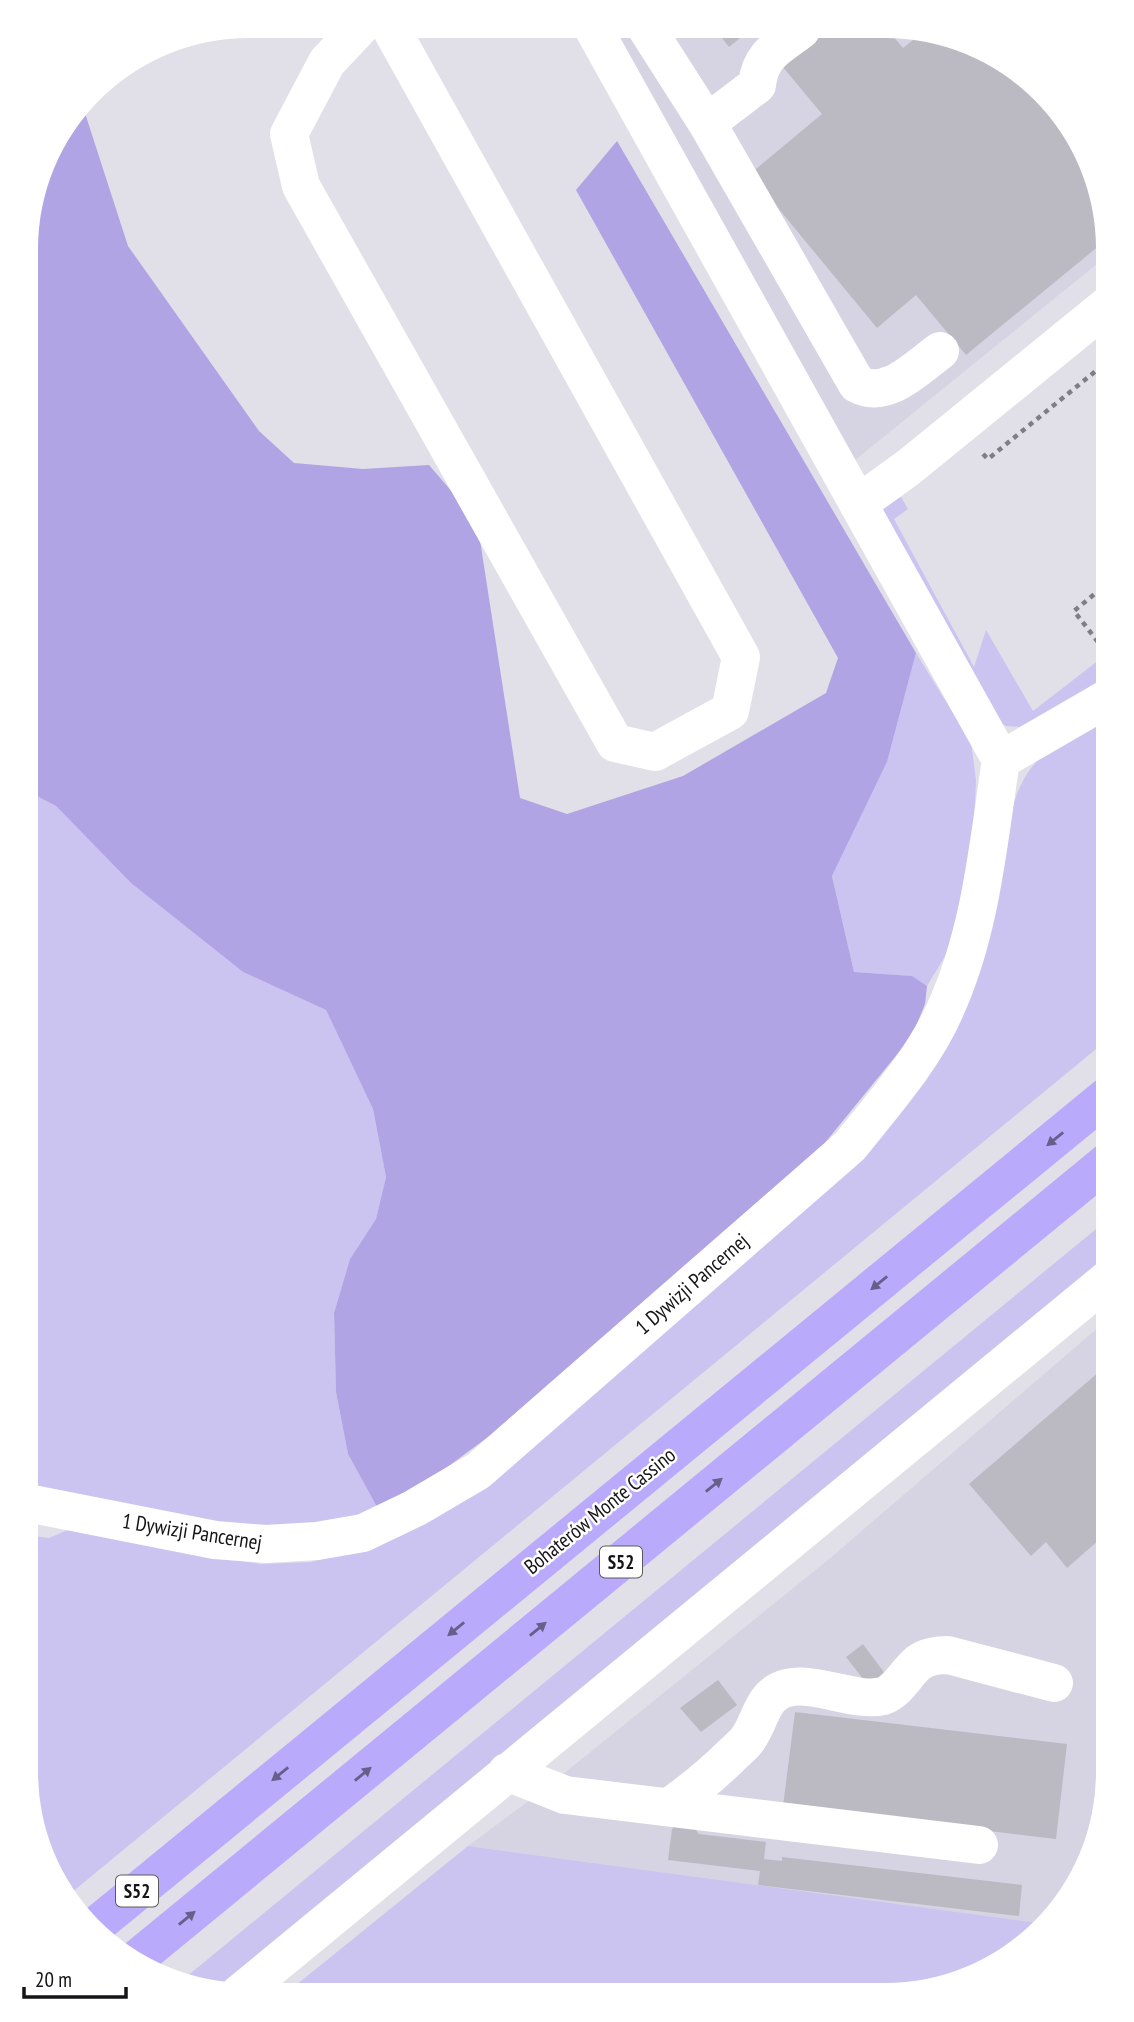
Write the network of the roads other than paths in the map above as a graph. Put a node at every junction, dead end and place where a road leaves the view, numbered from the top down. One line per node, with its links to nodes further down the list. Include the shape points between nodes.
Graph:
1 (348, 39): 2 (street, via 327,61 289,134 301,186 615,743 655,752 730,711 741,657)
2 (397, 39)
3 (599, 39): 9 (street)
4 (654, 39): 6 (street)
5 (790, 39): 6 (street, via 763,60 757,85)
6 (707, 123): 8 (street, via 857,384 866,389 888,387)
7 (1096, 315): 9 (street)
8 (940, 351)
9 (858, 504): 11 (street)
10 (1096, 705): 11 (street)
11 (1001, 760): 15 (street, 1 Dywizji Pancernej, via 979,910 945,1012 919,1057 850,1146 478,1471 363,1533 317,1541 215,1540)
12 (1095, 1105): 20 (highway, Bohaterów Monte Cassino / S52, one-way to 20)
13 (1095, 1172): 21 (highway, S52, one-way to 13)
14 (1095, 1290): 17 (street)
15 (38, 1505)
16 (1054, 1683): 18 (street, via 948,1655 919,1662 884,1696 785,1688 761,1711 750,1737 708,1780)
17 (508, 1772): 18 (street, via 565,1795); 22 (street)
18 (669, 1807): 19 (street)
19 (979, 1845)
20 (101, 1921)
21 (142, 1954)
22 (252, 1983)

